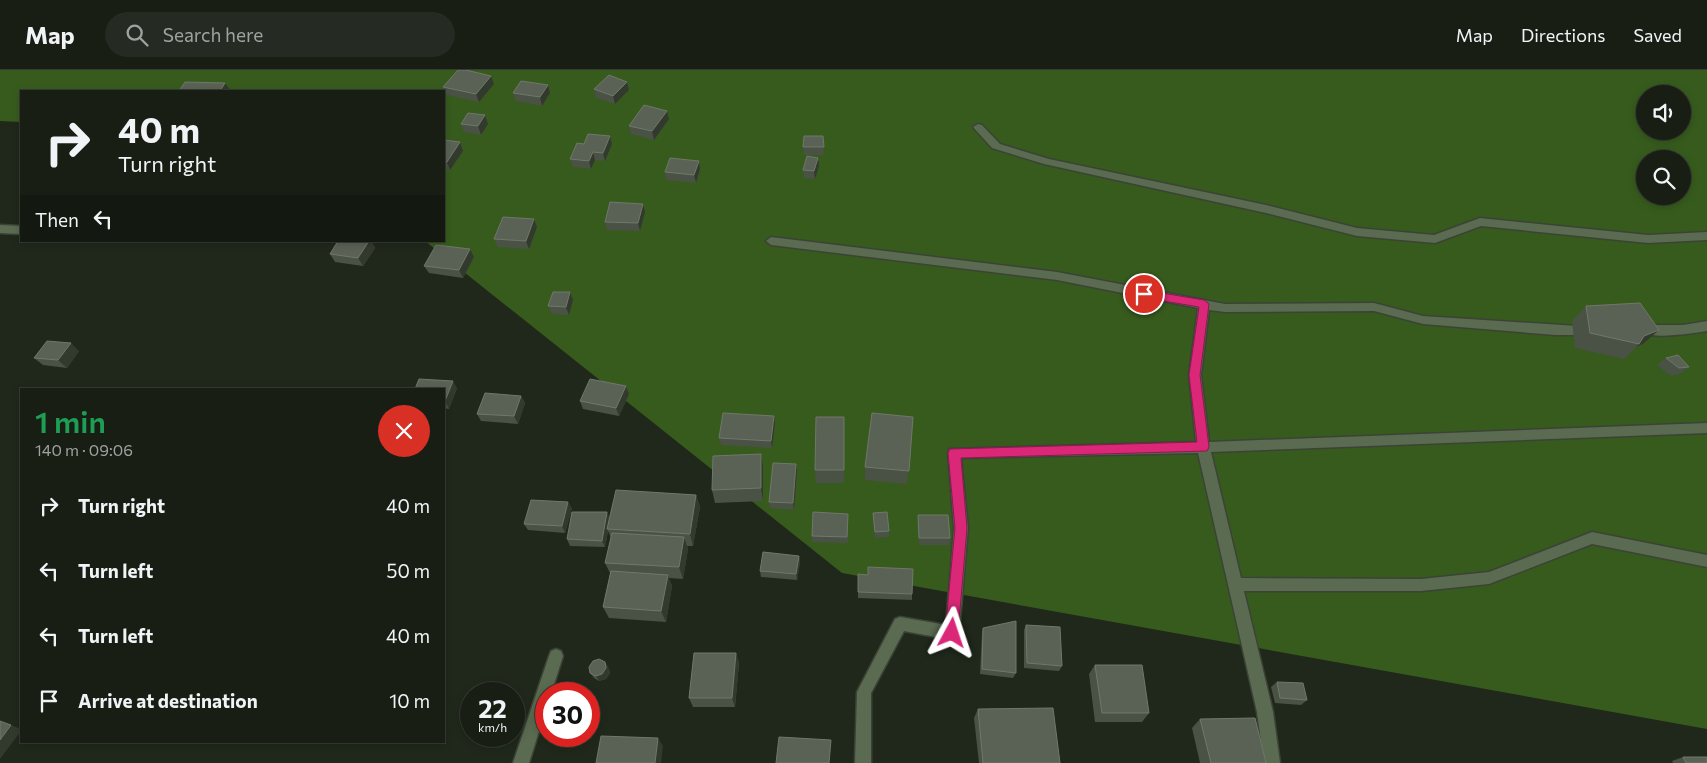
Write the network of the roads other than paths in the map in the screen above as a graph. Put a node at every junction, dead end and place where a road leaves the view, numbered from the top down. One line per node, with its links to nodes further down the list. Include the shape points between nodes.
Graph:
1 (978, 127): 4 (street, via 996,146 1048,162 1357,232 1435,239 1480,222 1648,239)
2 (0, 229): 3 (street)
3 (20, 230)
4 (1707, 236)
5 (771, 241): 6 (street, via 1057,276)
6 (1204, 304): 8 (street, via 1224,308 1374,307 1423,320 1555,330); 11 (street, via 1195,375)
7 (1707, 326): 9 (street, via 1683,330)
8 (1604, 330)
9 (1634, 330)
10 (1707, 428): 11 (street)
11 (1203, 447): 13 (street); 16 (street, via 954,453 961,528 952,633 900,624 864,692)
12 (1707, 561): 13 (street, via 1592,538 1489,578 1421,585)
13 (1236, 584): 17 (street, via 1265,712)
14 (556, 656): 15 (street)
15 (521, 763)
16 (863, 763)
17 (1272, 763)

